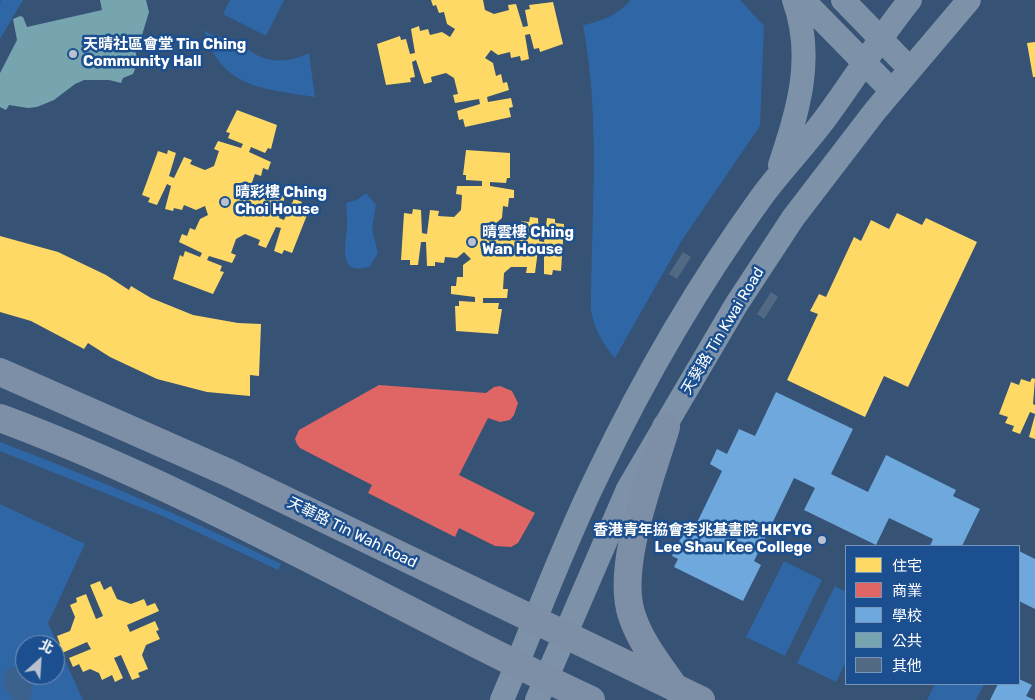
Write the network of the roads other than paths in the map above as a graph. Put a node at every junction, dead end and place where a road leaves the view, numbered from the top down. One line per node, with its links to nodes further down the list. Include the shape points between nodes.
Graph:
1 (794, 0): 10 (street, via 803,34 805,72 798,108)
2 (803, 0): 7 (street)
3 (843, 0): 6 (street)
4 (910, 0): 6 (street)
5 (969, 0): 8 (street, 天葵路 Tin Kwai Road)
6 (880, 39): 7 (street); 8 (street)
7 (863, 63): 9 (street); 10 (street, via 825,118)
8 (910, 69): 9 (street, 天葵路 Tin Kwai Road)
9 (892, 91): 13 (street, 天葵路 Tin Kwai Road, via 793,218 736,305)
10 (777, 176): 14 (street, via 715,266 632,405 597,475)
11 (0, 372): 14 (main road, 天華路 Tin Wah Road, via 228,473)
12 (0, 418): 16 (main road, via 227,517)
13 (666, 427): 15 (street, 天葵路 Tin Kwai Road, via 628,489); 17 (main road, via 630,551 627,581 630,607 639,632)
14 (534, 621): 15 (main road, 天華路 Tin Wah Road); 16 (street)
15 (564, 635): 17 (main road, 天華路 Tin Wah Road); 18 (street, 天葵路 Tin Kwai Road)
16 (517, 664): 18 (main road); 19 (street)
17 (676, 689): 21 (main road, 天華路 Tin Wah Road)
18 (542, 690): 20 (main road)
19 (502, 700)
20 (591, 700)
21 (701, 700)

